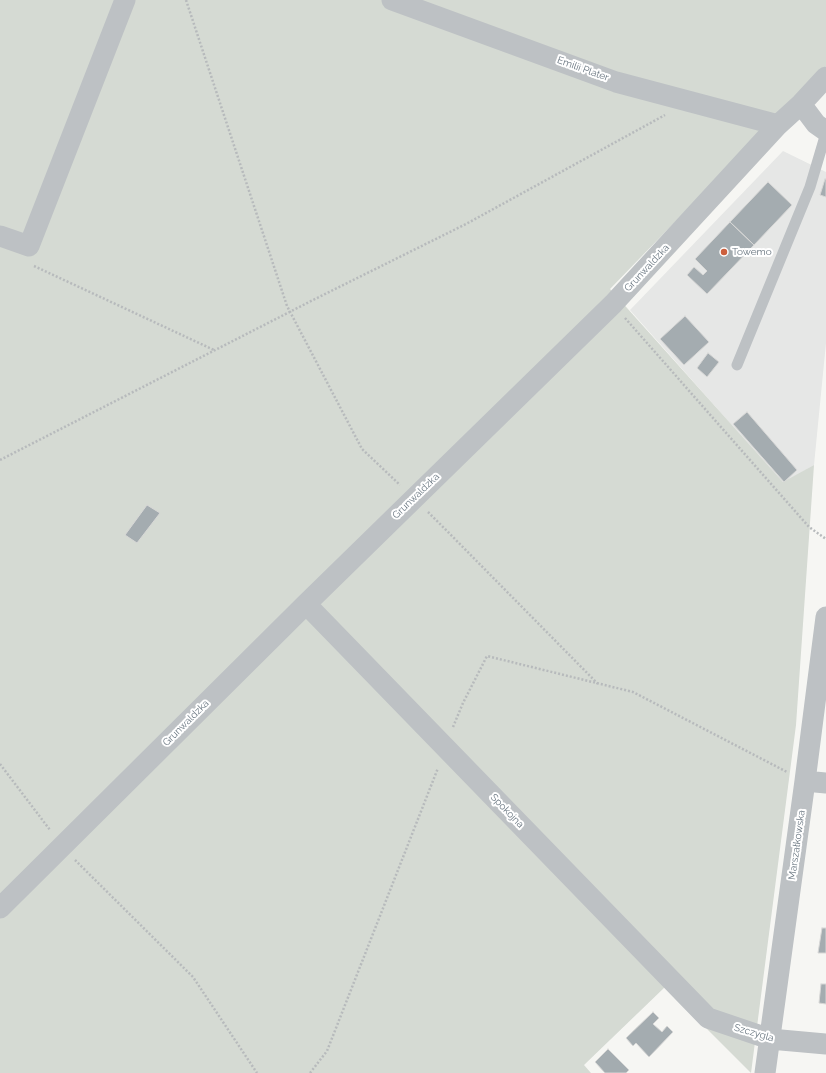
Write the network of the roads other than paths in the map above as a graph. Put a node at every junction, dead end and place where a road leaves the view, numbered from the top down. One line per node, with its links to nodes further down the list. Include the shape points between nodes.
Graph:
1 (125, 0): 7 (street, via 31,256)
2 (392, 0): 5 (street, Emilii Plater, via 616,82)
3 (826, 77): 4 (street, Grunwaldzka)
4 (801, 104): 5 (street, Grunwaldzka); 6 (street, via 816,124)
5 (778, 125): 9 (street, Grunwaldzka, via 613,304)
6 (826, 132): 8 (lane, via 810,187)
7 (0, 236)
8 (737, 365)
9 (306, 604): 13 (street, Grunwaldzka); 14 (street, Spokojna)
10 (826, 617): 11 (street, Marszałkowska)
11 (805, 781): 12 (street); 15 (street, Marszałkowska)
12 (826, 783)
13 (0, 908)
14 (708, 1018): 15 (street, Szczygla)
15 (770, 1039): 16 (street, Szczygla); 17 (street, Marszałkowska)
16 (826, 1044)
17 (765, 1073)

